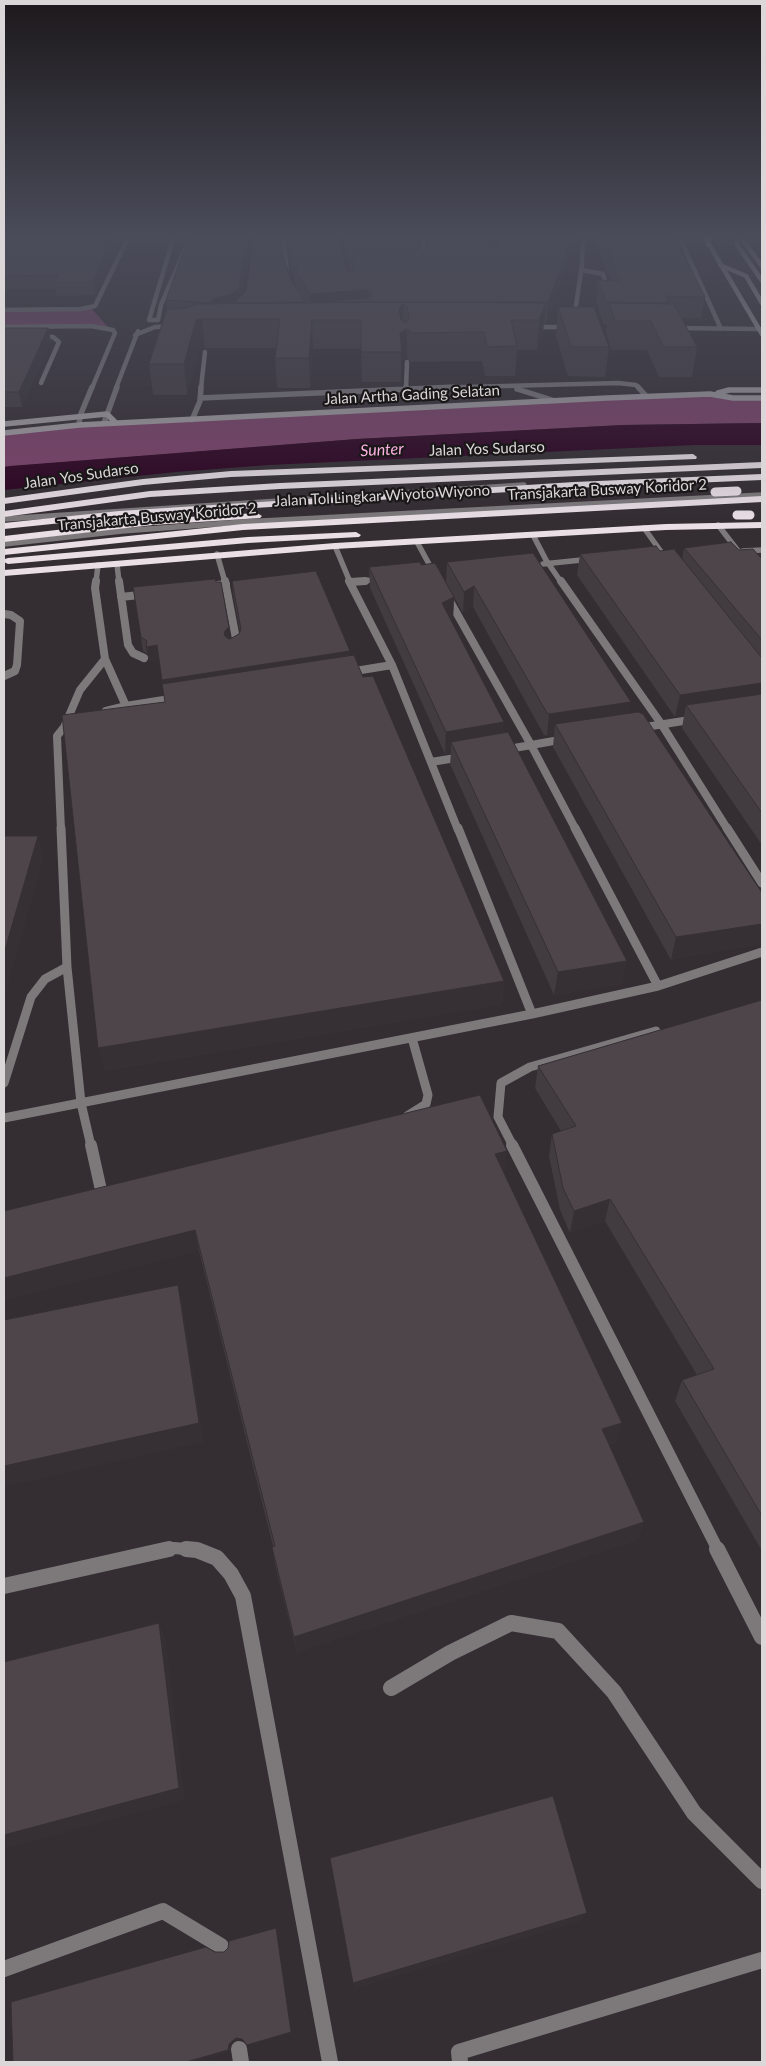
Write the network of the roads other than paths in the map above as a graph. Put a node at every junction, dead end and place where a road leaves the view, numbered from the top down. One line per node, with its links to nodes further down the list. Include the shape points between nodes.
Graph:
1 (44, 332): 8 (street)
2 (114, 332): 23 (street)
3 (138, 332): 5 (street)
4 (141, 332): 5 (street)
5 (135, 335): 6 (street); 22 (street)
6 (154, 335)
7 (33, 336): 8 (street)
8 (42, 336): 12 (street, via 59,342)
9 (205, 352): 19 (street)
10 (407, 362): 15 (street)
11 (592, 376): 13 (street)
12 (41, 383)
13 (594, 383): 14 (street); 18 (street, via 632,383)
14 (473, 386): 15 (street); 21 (street, via 516,388)
15 (406, 389): 19 (street)
16 (762, 390): 17 (street, Jalan Artha Gading Selatan, via 729,390)
17 (710, 394): 18 (street, Jalan Artha Gading Selatan); 20 (street, Jalan Artha Gading Selatan)
18 (646, 396): 21 (street, Jalan Artha Gading Selatan)
19 (200, 398): 24 (street)
20 (762, 398)
21 (552, 400): 24 (street, Jalan Artha Gading Selatan)
22 (107, 414): 23 (street); 25 (street); 26 (street)
23 (80, 416): 27 (street); 28 (street)
24 (192, 420): 26 (street, Jalan Artha Gading Selatan)
25 (104, 423): 26 (street, Jalan Artha Gading Selatan); 28 (street, Jalan Artha Gading Selatan)
26 (116, 423)
27 (4, 424)
28 (79, 425): 29 (street, Jalan Artha Gading Selatan)
29 (4, 433)
30 (704, 457): 37 (highway, Jalan Yos Sudarso, via 231,474)
31 (762, 465): 39 (highway, via 150,494)
32 (762, 472): 39 (highway, via 634,475 318,492)
33 (762, 477): 39 (street, Transjakarta Busway Koridor 2, via 455,489); 43 (highway, Jalan Tol Lingkar Wiyoto Wiyono, via 346,498 119,514)
34 (762, 490): 46 (highway, Jalan Tol Lingkar Wiyoto Wiyono, bridge, via 153,522)
35 (762, 495): 48 (street, Transjakarta Busway Koridor 2, via 243,522 122,531)
36 (762, 499): 40 (highway)
37 (4, 501)
38 (762, 514): 58 (highway, bridge, via 248,540)
39 (4, 517)
40 (390, 518): 48 (highway); 51 (highway, via 243,527)
41 (718, 525): 42 (highway); 44 (highway); 52 (street)
42 (762, 525)
43 (4, 526)
44 (644, 528): 45 (highway); 53 (street)
45 (533, 535): 47 (highway); 59 (street)
46 (4, 539)
47 (418, 542): 49 (highway); 66 (street)
48 (4, 545)
49 (335, 546): 54 (highway); 69 (street)
50 (762, 550): 52 (street)
51 (4, 552)
52 (739, 552): 57 (street)
53 (662, 553): 55 (street); 63 (street)
54 (217, 554): 60 (highway); 71 (street)
55 (652, 554)
56 (595, 559): 59 (street)
57 (745, 559)
58 (4, 562)
59 (547, 562): 61 (street); 86 (street)
60 (117, 564): 62 (highway); 75 (street)
61 (538, 564)
62 (98, 565): 64 (highway); 79 (street, via 95,588)
63 (674, 568)
64 (4, 573)
65 (444, 573): 66 (street)
66 (435, 574): 67 (street); 70 (street)
67 (426, 575)
68 (388, 579): 69 (street)
69 (350, 582): 80 (street)
70 (440, 583)
71 (226, 584): 72 (street); 77 (street, via 237,644)
72 (197, 588)
73 (445, 591): 90 (street)
74 (159, 592): 75 (street)
75 (121, 597): 78 (street, via 128,645 133,654)
76 (4, 614): 82 (street, via 20,621 17,665 15,671)
77 (231, 648)
78 (144, 658)
79 (105, 659): 84 (street); 87 (street, via 80,690)
80 (392, 665): 81 (street); 93 (street)
81 (343, 672)
82 (4, 676)
83 (185, 696): 84 (street)
84 (126, 706): 87 (street)
85 (706, 718): 86 (street)
86 (662, 725): 88 (street); 94 (street)
87 (65, 726): 96 (street, via 57,736)
88 (626, 730)
89 (571, 738): 90 (street)
90 (531, 745): 91 (street); 97 (street)
91 (495, 751)
92 (467, 756): 93 (street)
93 (431, 762): 98 (street)
94 (762, 883)
95 (762, 952): 97 (street)
96 (67, 967): 101 (street, via 45,979 31,996); 102 (street)
97 (658, 986): 98 (street)
98 (532, 1014): 100 (street)
99 (669, 1028): 107 (street, via 530,1067 501,1083 498,1117)
100 (412, 1038): 102 (street); 104 (street, via 428,1095 426,1104 416,1112)
101 (4, 1083)
102 (81, 1102): 103 (street); 105 (street)
103 (4, 1118)
104 (396, 1120)
105 (103, 1199)
106 (4, 1586): 113 (street, via 174,1548 197,1550 217,1558 230,1574 243,1596)
107 (762, 1638)
108 (391, 1688): 109 (street, via 450,1653 511,1624 558,1631 614,1692 694,1813)
109 (762, 1881)
110 (221, 1946): 112 (street, via 162,1911)
111 (762, 1960): 114 (street, via 459,2052)
112 (4, 1968)
113 (330, 2062)
114 (460, 2062)

